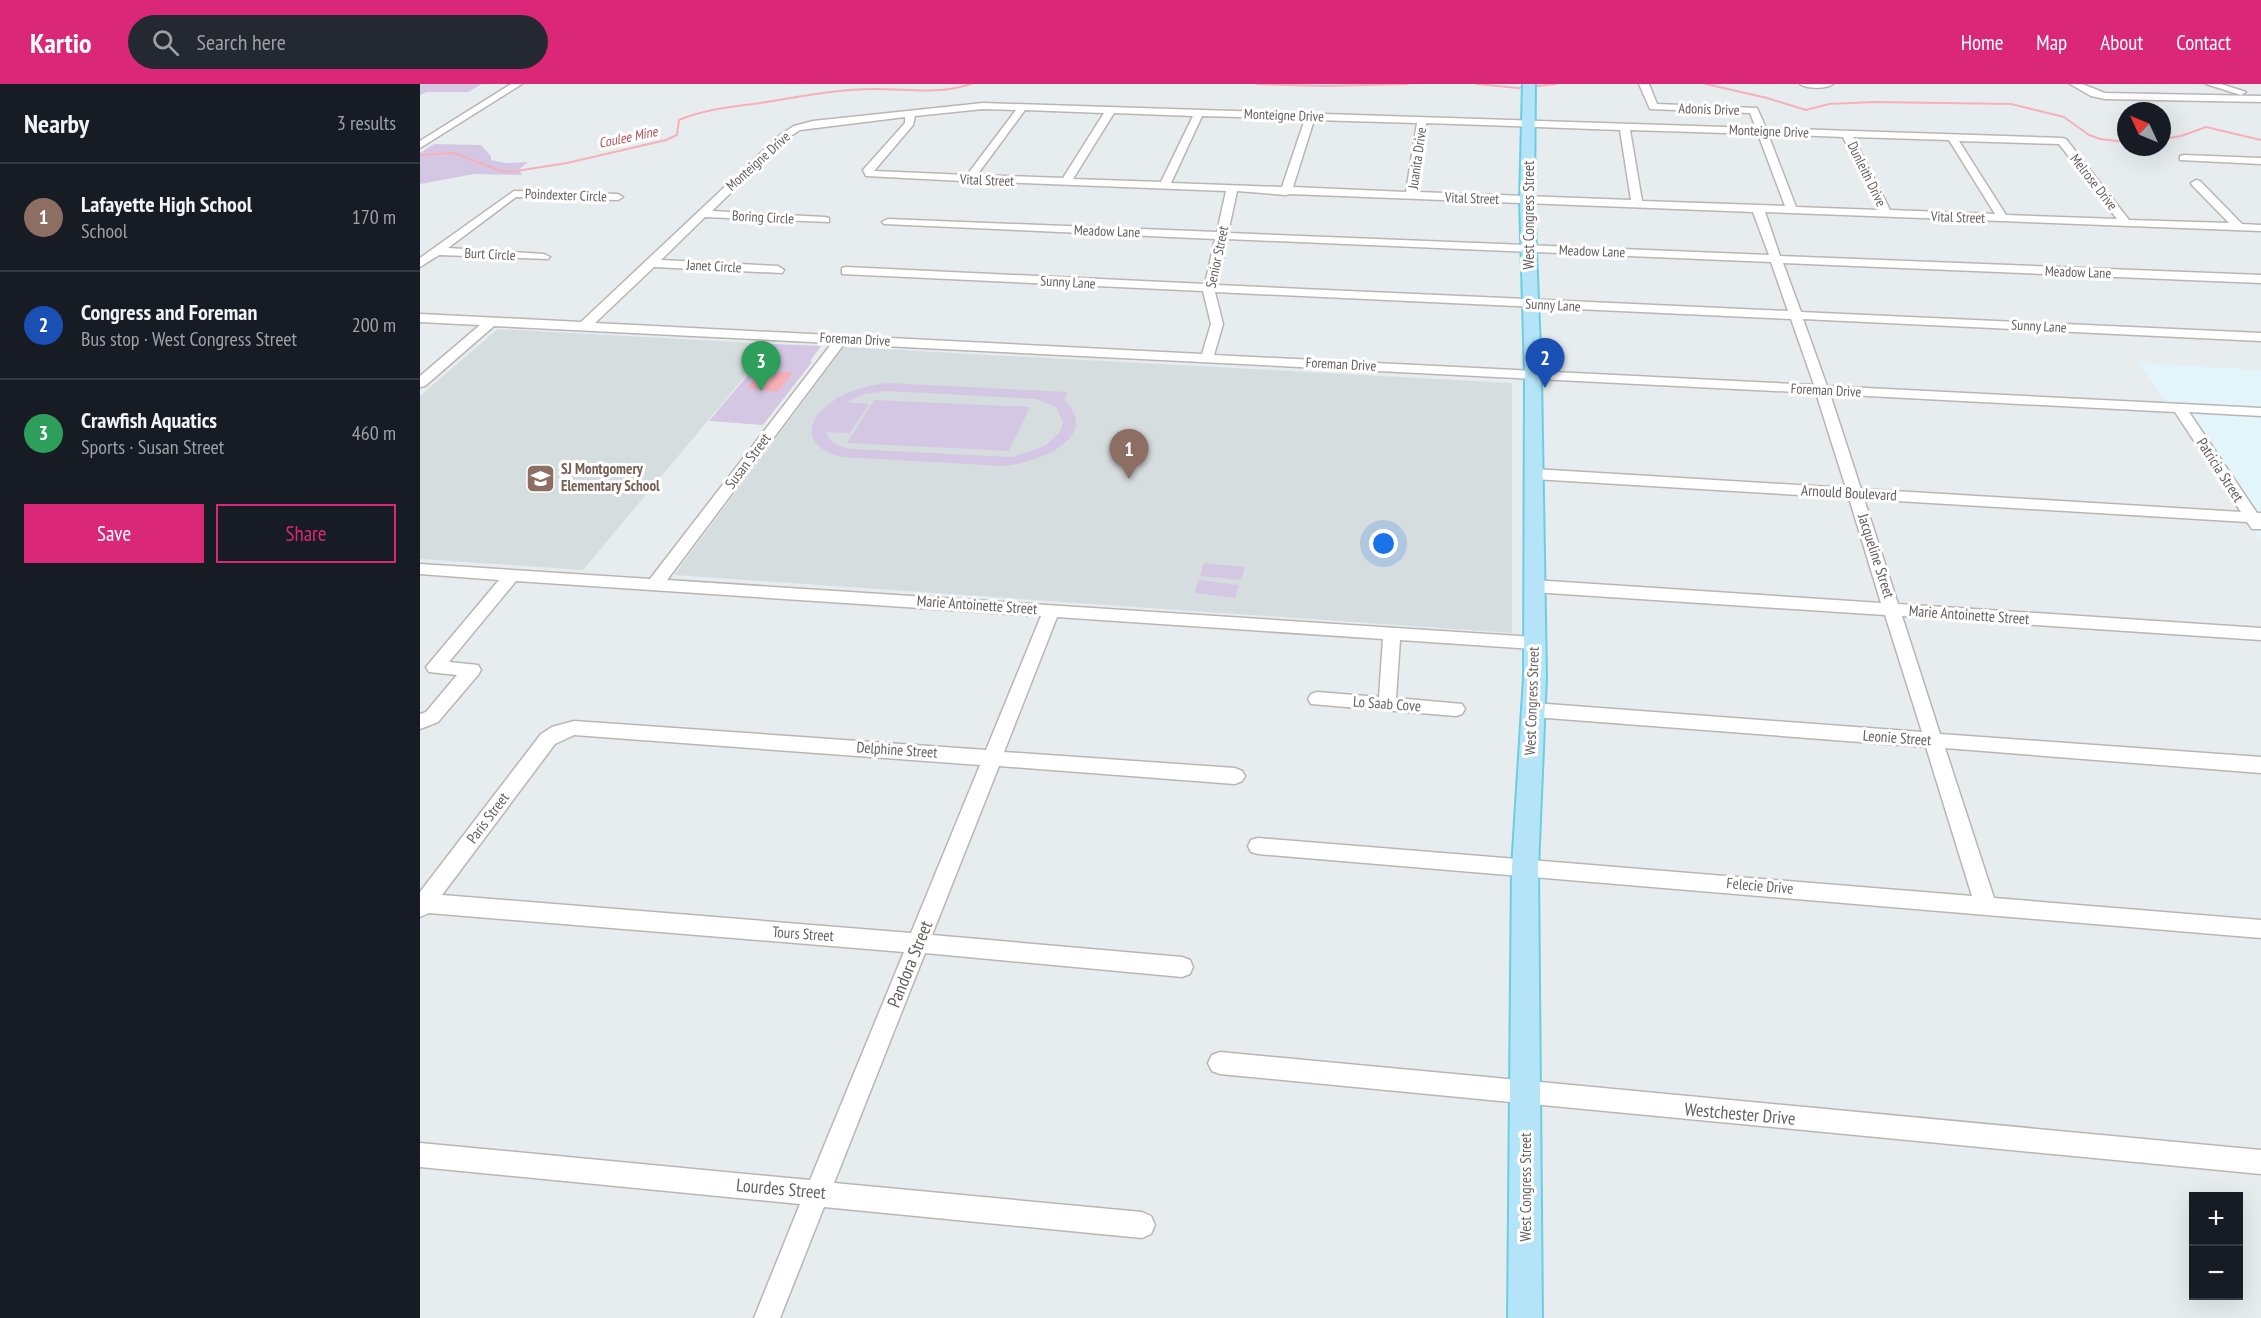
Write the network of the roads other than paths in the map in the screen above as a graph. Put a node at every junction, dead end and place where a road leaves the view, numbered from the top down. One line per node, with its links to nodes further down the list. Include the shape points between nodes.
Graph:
1 (517, 84): 21 (street)
2 (1644, 84): 17 (street, Adonis Drive, via 1653,107 1754,110)
3 (1805, 84): 4 (street)
4 (1828, 84)
5 (2075, 84): 8 (street, via 2105,96)
6 (2211, 84): 8 (street)
7 (1529, 89): 15 (main road, West Congress Street)
8 (2261, 98)
9 (1023, 107): 10 (street, Monteigne Drive); 11 (street, Monteigne Drive, via 972,106); 23 (street)
10 (1111, 110): 12 (street, Monteigne Drive); 24 (street)
11 (910, 113): 23 (street, Vital Street, via 910,123 868,173); 34 (street, Monteigne Drive, via 796,128)
12 (1199, 113): 13 (street, Monteigne Drive); 25 (street)
13 (1311, 115): 14 (street, Monteigne Drive); 27 (street)
14 (1422, 119): 15 (street, Monteigne Drive); 28 (street, Juanita Drive)
15 (1530, 123): 16 (street, Monteigne Drive); 30 (main road, West Congress Street)
16 (1624, 126): 17 (street, Monteigne Drive); 31 (street)
17 (1762, 131): 18 (street, Monteigne Drive); 33 (street, Adonis Drive)
18 (1847, 134): 19 (street, Monteigne Drive); 35 (street, Dunleith Drive)
19 (1952, 137): 20 (street, Monteigne Drive); 36 (street)
20 (2062, 141): 39 (street, Melrose Drive)
21 (420, 146)
22 (2261, 161): 40 (street, via 2180,154)
23 (968, 180): 24 (street, Vital Street)
24 (1065, 183): 25 (street, Vital Street)
25 (1164, 187): 26 (street, Vital Street)
26 (1232, 190): 27 (street, Vital Street); 42 (street, Senior Street)
27 (1286, 192): 28 (street, Vital Street)
28 (1412, 196): 30 (street, Vital Street)
29 (618, 197): 44 (street, Poindexter Circle, via 513,194)
30 (1527, 201): 31 (street, Vital Street); 43 (main road, West Congress Street)
31 (1637, 205): 32 (street, Vital Street)
32 (1758, 210): 33 (street, Vital Street); 46 (street, Jacqueline Street)
33 (1792, 211): 35 (street, Vital Street)
34 (701, 214): 37 (street, Boring Circle); 48 (street, Monteigne Drive)
35 (1886, 214): 36 (street, Vital Street)
36 (2003, 218): 39 (street, Vital Street)
37 (825, 220)
38 (888, 222): 42 (street, Meadow Lane)
39 (2126, 223): 40 (street, Vital Street)
40 (2239, 227): 41 (street, Vital Street)
41 (2261, 228)
42 (1221, 236): 43 (street, Meadow Lane); 52 (street, Senior Street)
43 (1528, 248): 46 (street, Meadow Lane); 53 (main road, West Congress Street)
44 (436, 251): 45 (street, Burt Circle); 47 (street)
45 (544, 257)
46 (1777, 259): 51 (street, Meadow Lane); 54 (street, Jacqueline Street)
47 (420, 263)
48 (650, 263): 49 (street, Janet Circle); 57 (street, Monteigne Drive)
49 (778, 270)
50 (846, 271): 52 (street, Sunny Lane)
51 (2261, 279)
52 (1210, 289): 53 (street, Sunny Lane); 60 (street, Senior Street, via 1217,324)
53 (1529, 303): 54 (street, Sunny Lane); 61 (main road, West Congress Street)
54 (1797, 315): 58 (street, Sunny Lane); 63 (street, Jacqueline Street)
55 (420, 318): 56 (street, Foreman Drive)
56 (492, 321): 57 (street, Foreman Drive); 62 (street)
57 (585, 326): 59 (street, Foreman Drive)
58 (2261, 337)
59 (842, 338): 60 (street, Foreman Drive); 71 (street, Susan Street)
60 (1207, 358): 61 (street, Foreman Drive)
61 (1533, 374): 63 (street, Foreman Drive); 66 (main road, West Congress Street)
62 (420, 383)
63 (1822, 390): 64 (street, Foreman Drive); 67 (street, Jacqueline Street)
64 (2180, 409): 65 (street, Foreman Drive); 68 (street, Patricia Street)
65 (2261, 412)
66 (1534, 470): 67 (street, Arnould Boulevard); 72 (main road, West Congress Street)
67 (1854, 490): 68 (street, Arnould Boulevard); 74 (street, Jacqueline Street)
68 (2256, 517)
69 (420, 569): 70 (street, Marie Antoinette Street)
70 (512, 575): 71 (street, Marie Antoinette Street); 82 (street, via 435,667 472,670 432,717)
71 (654, 585): 73 (street, Marie Antoinette Street)
72 (1533, 585): 74 (street, Marie Antoinette Street); 77 (main road, West Congress Street)
73 (1052, 610): 75 (street, Marie Antoinette Street); 85 (street, Pandora Street)
74 (1893, 610): 76 (street, Marie Antoinette Street); 84 (street, Jacqueline Street)
75 (1392, 633): 77 (street, Marie Antoinette Street); 79 (street)
76 (2261, 634)
77 (1534, 643): 81 (main road, West Congress Street)
78 (1317, 699): 79 (street, Lo Saab Cove)
79 (1386, 704): 80 (street, Lo Saab Cove)
80 (1456, 709)
81 (1533, 710): 84 (street, Leonie Street); 89 (main road, West Congress Street)
82 (420, 722)
83 (559, 732): 85 (street, Delphine Street, via 574,728); 90 (street, Paris Street, via 548,740)
84 (1935, 741): 86 (street, Leonie Street); 91 (street, Jacqueline Street)
85 (993, 757): 87 (street, Delphine Street); 93 (street, Pandora Street)
86 (2261, 765)
87 (1235, 776)
88 (1258, 846): 89 (street, Felecie Drive)
89 (1525, 868): 91 (street, Felecie Drive); 96 (main road, West Congress Street)
90 (422, 906): 93 (street, Tours Street)
91 (1986, 906): 92 (street, Felecie Drive)
92 (2261, 929)
93 (918, 943): 94 (street, Tours Street); 99 (street, Pandora Street)
94 (1182, 967)
95 (1220, 1063): 96 (street, Westchester Drive)
96 (1526, 1094): 98 (street, Westchester Drive); 102 (main road, West Congress Street)
97 (420, 1155): 99 (street, Lourdes Street)
98 (2261, 1162)
99 (817, 1193): 100 (street, Lourdes Street); 101 (street, Pandora Street)
100 (1142, 1225)
101 (768, 1318)
102 (1525, 1318)

